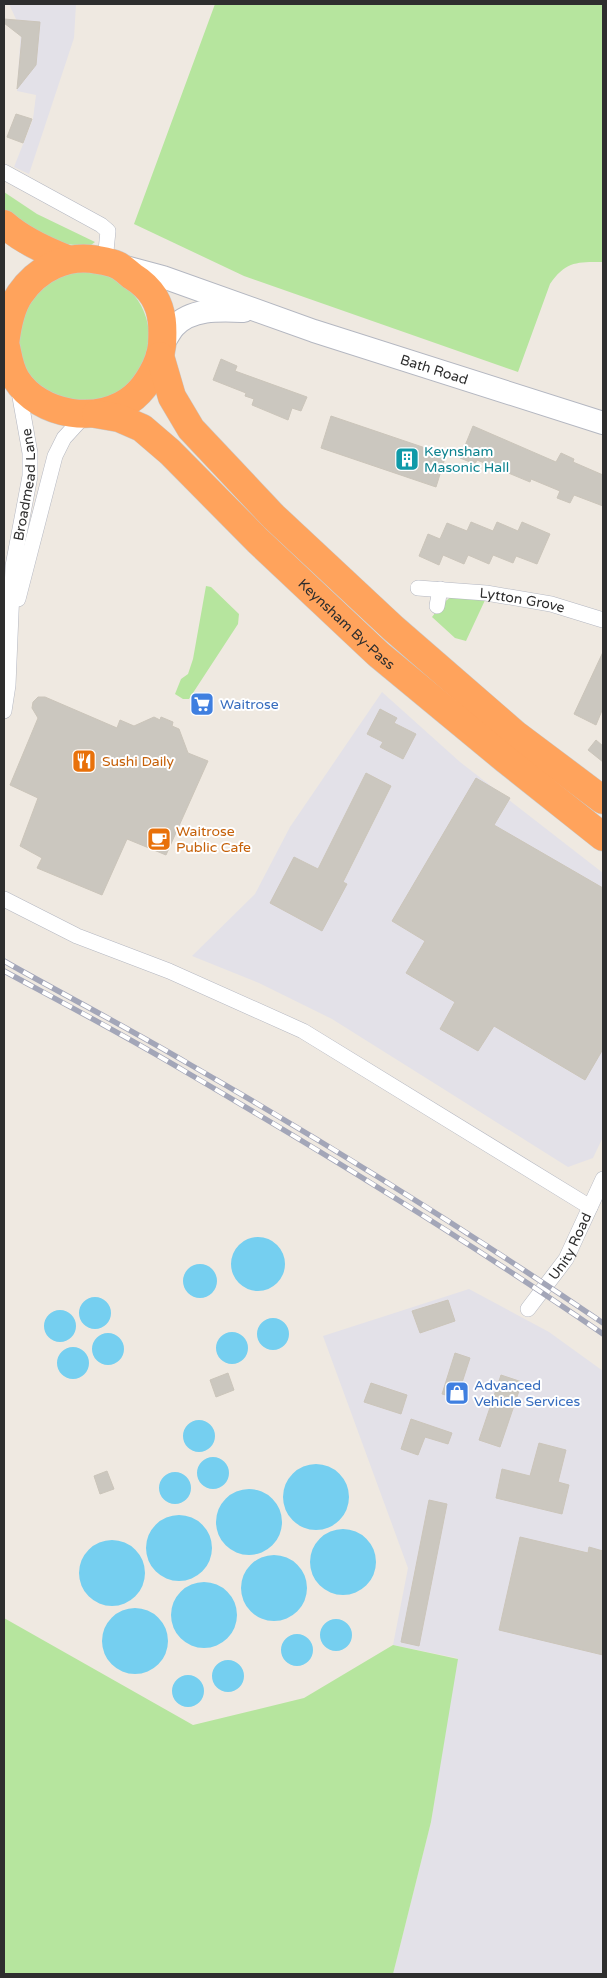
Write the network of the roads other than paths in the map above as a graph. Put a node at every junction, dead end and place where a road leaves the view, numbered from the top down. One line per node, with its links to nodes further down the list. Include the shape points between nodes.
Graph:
1 (4, 172): 4 (street, via 108,231)
2 (4, 224): 3 (highway, via 18,236)
3 (67, 260): 4 (highway, via 86,257); 6 (highway, via 37,275 19,294)
4 (110, 263): 5 (main road, Bath Road, via 163,276); 7 (highway, via 138,280 154,296 163,328)
5 (265, 313): 7 (main road, Bath Road, via 220,310 193,314 175,326); 10 (main road, Bath Road)
6 (4, 342): 8 (highway)
7 (161, 351): 9 (highway, via 146,384 133,398 116,408); 17 (highway, Keynsham By-Pass, via 172,397 191,429 273,516 393,628 515,734)
8 (16, 379): 9 (highway, via 33,397 54,408); 15 (street, Broadmead Lane, via 30,453 30,476 13,566)
9 (91, 414): 15 (street, Broadmead Lane, via 64,438 55,456); 18 (highway, Keynsham By-Pass, via 119,418 142,428 378,654)
10 (603, 423)
11 (418, 588): 12 (street, Lytton Grove)
12 (440, 589): 13 (street); 14 (street, Lytton Grove, via 551,604)
13 (437, 606)
14 (603, 620)
15 (8, 628): 16 (street, Broadmead Lane, via 8,685)
16 (4, 711)
17 (603, 800)
18 (603, 838)
19 (4, 899): 21 (street, via 77,936 170,971 303,1031)
20 (603, 1179): 21 (street, Unity Road)
21 (590, 1207): 22 (street, Unity Road, via 566,1259)
22 (528, 1309)

